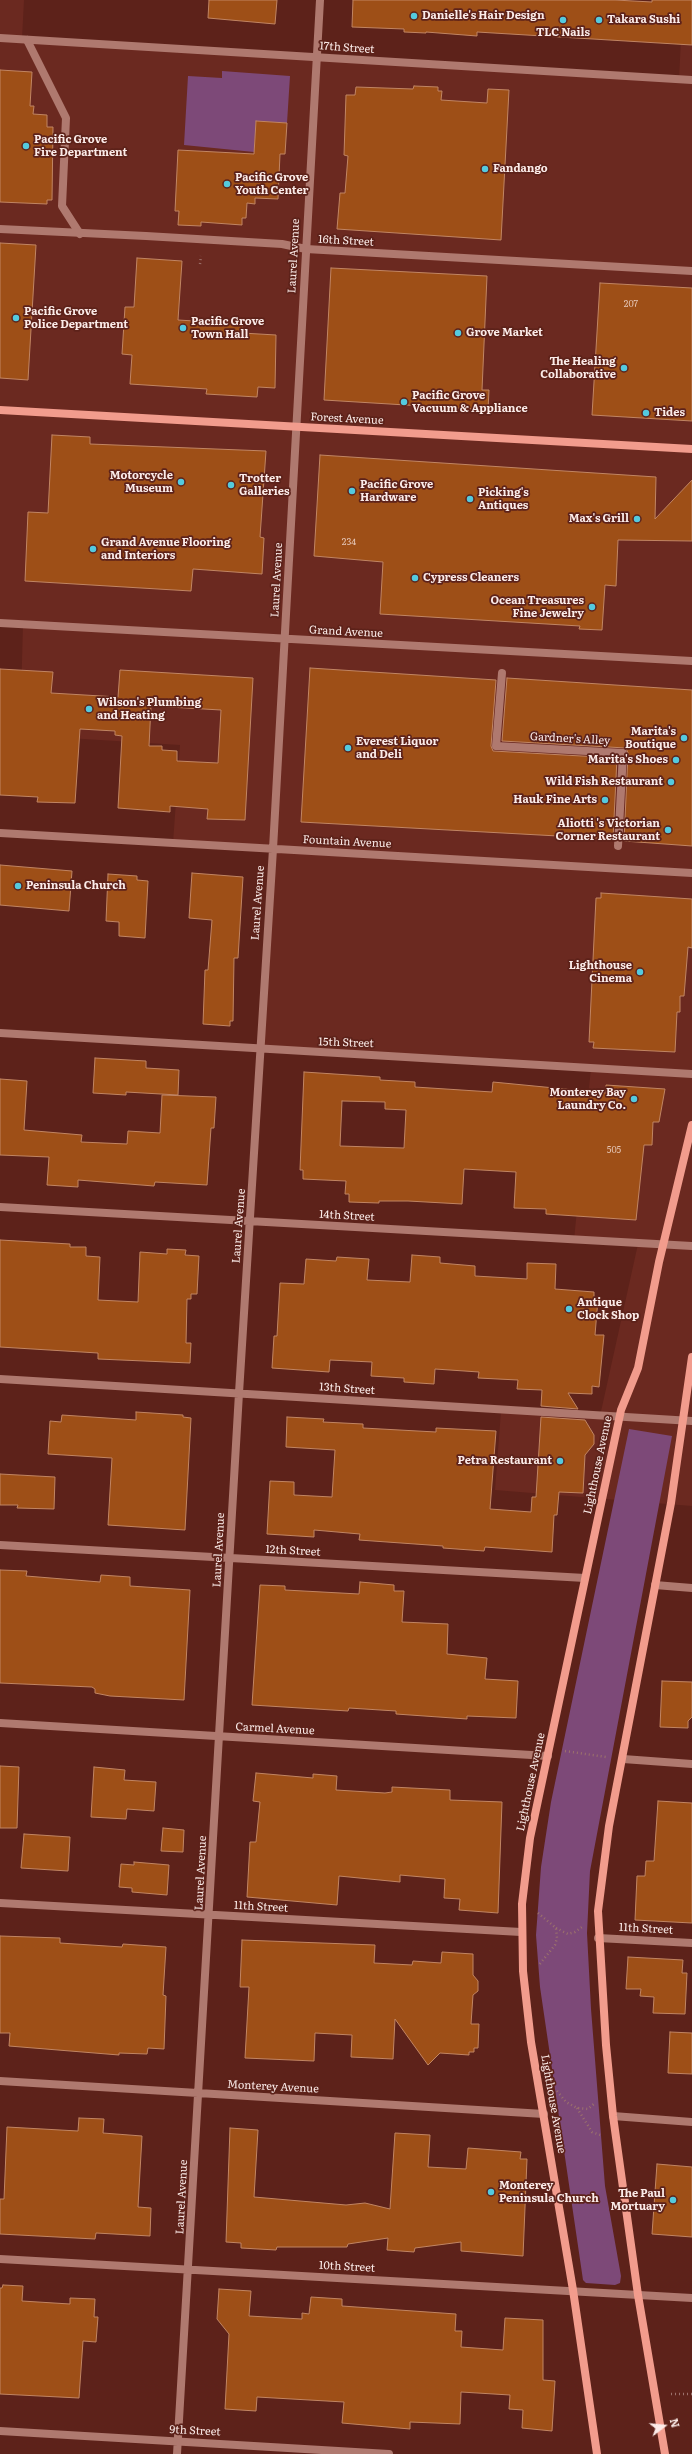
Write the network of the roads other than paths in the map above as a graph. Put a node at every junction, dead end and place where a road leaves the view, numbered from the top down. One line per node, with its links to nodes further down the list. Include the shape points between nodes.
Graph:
1 (320, 0): 4 (street, Laurel Avenue)
2 (0, 38): 3 (street, 17th Street)
3 (26, 40): 4 (street, 17th Street); 7 (street, via 66,118 62,206)
4 (316, 56): 5 (street, 17th Street); 8 (street, Laurel Avenue)
5 (692, 80)
6 (0, 229): 7 (street, 16th Street)
7 (80, 234): 8 (street, 16th Street, via 282,244)
8 (306, 250): 9 (street, 16th Street); 11 (street, Laurel Avenue)
9 (692, 271)
10 (0, 410): 11 (main road, Forest Avenue)
11 (296, 428): 12 (main road, Forest Avenue); 14 (street, Laurel Avenue)
12 (692, 449)
13 (0, 623): 14 (street, Grand Avenue)
14 (284, 640): 15 (street, Grand Avenue); 19 (street, Laurel Avenue)
15 (692, 661)
16 (502, 673): 18 (street, Gardner's Alley, via 496,746 623,753)
17 (0, 833): 19 (street, Fountain Avenue)
18 (618, 846)
19 (273, 849): 20 (street, Fountain Avenue); 22 (street, Laurel Avenue)
20 (692, 873)
21 (0, 1033): 22 (street, 15th Street)
22 (260, 1050): 23 (street, 15th Street, via 496,1061); 26 (street, Laurel Avenue)
23 (692, 1074)
24 (692, 1125): 27 (main road, Lighthouse Avenue)
25 (0, 1207): 26 (street, 14th Street)
26 (250, 1221): 27 (street, 14th Street); 31 (street, Laurel Avenue)
27 (663, 1245): 28 (street, 14th Street); 32 (main road, Lighthouse Avenue, via 638,1368)
28 (692, 1246)
29 (692, 1357): 33 (main road)
30 (0, 1379): 31 (street, 13th Street)
31 (239, 1393): 32 (street, 13th Street); 36 (street, Laurel Avenue)
32 (619, 1417): 33 (street, 13th Street); 37 (main road, Lighthouse Avenue)
33 (682, 1420): 34 (street, 13th Street); 38 (main road, via 671,1503)
34 (692, 1421)
35 (0, 1545): 36 (street, 12th Street)
36 (230, 1558): 37 (street, 12th Street); 41 (street, Laurel Avenue)
37 (585, 1578): 42 (main road, Lighthouse Avenue)
38 (655, 1585): 39 (street); 43 (main road)
39 (692, 1588)
40 (0, 1724): 41 (street, Carmel Avenue)
41 (220, 1737): 42 (street, Carmel Avenue); 46 (street, Laurel Avenue)
42 (548, 1756): 47 (main road, Lighthouse Avenue, via 530,1838)
43 (623, 1759): 44 (street); 48 (main road, via 609,1826 598,1911)
44 (692, 1764)
45 (0, 1903): 46 (street, 11th Street)
46 (209, 1916): 47 (street, 11th Street); 51 (street, Laurel Avenue)
47 (521, 1932): 52 (main road, Lighthouse Avenue, via 531,2042)
48 (598, 1938): 49 (street, 11th Street); 53 (main road)
49 (692, 1943)
50 (0, 2081): 51 (street, Monterey Avenue)
51 (200, 2093): 52 (street, Monterey Avenue); 56 (street, Laurel Avenue)
52 (544, 2114): 57 (main road, Lighthouse Avenue)
53 (613, 2116): 54 (street); 58 (main road)
54 (692, 2122)
55 (0, 2259): 56 (street, 10th Street)
56 (189, 2270): 57 (street, 10th Street); 61 (street, Laurel Avenue)
57 (573, 2290): 58 (street, 10th Street); 64 (main road, Lighthouse Avenue)
58 (638, 2295): 59 (street, 10th Street); 65 (main road)
59 (692, 2298)
60 (0, 2431): 61 (street, 9th Street)
61 (178, 2441): 62 (street, Laurel Avenue); 63 (street, 9th Street)
62 (177, 2454)
63 (389, 2454)
64 (597, 2454)
65 (665, 2454)

